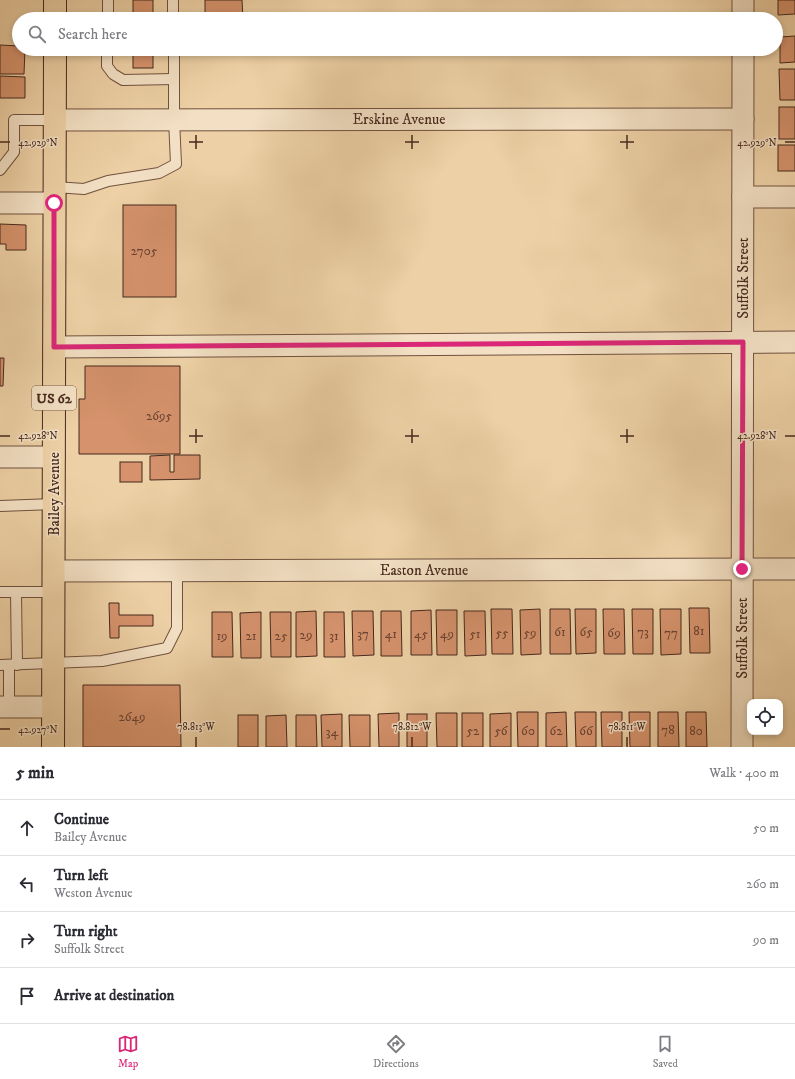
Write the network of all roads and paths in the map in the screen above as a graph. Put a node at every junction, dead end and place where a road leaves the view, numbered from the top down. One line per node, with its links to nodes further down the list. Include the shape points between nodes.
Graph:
1 (55, 0): 5 (main road)
2 (108, 0): 6 (lane)
3 (173, 0): 7 (lane)
4 (743, 0): 8 (street)
5 (55, 12)
6 (108, 12)
7 (174, 12)
8 (743, 12)
9 (55, 56): 16 (main road, Bailey Avenue / US 62)
10 (107, 56): 13 (lane, via 107,66 113,74 123,80)
11 (174, 56): 13 (lane)
12 (743, 56): 15 (street, Suffolk Street)
13 (174, 79): 14 (lane)
14 (174, 119): 15 (street, Erskine Avenue); 16 (street, Erskine Avenue); 18 (lane, via 176,164 159,173 108,180 84,189)
15 (743, 119): 19 (street, Suffolk Street)
16 (55, 120): 17 (lane, via 14,120 14,152); 18 (main road, Bailey Avenue / US 62)
17 (0, 170)
18 (54, 195): 21 (street); 24 (main road, Bailey Avenue / US 62)
19 (743, 197): 20 (street); 22 (street, Suffolk Street)
20 (795, 197)
21 (0, 203)
22 (743, 342): 23 (street); 24 (street); 29 (street, Suffolk Street)
23 (795, 342)
24 (54, 347): 26 (main road, Bailey Avenue / US 62)
25 (0, 457): 26 (street)
26 (54, 458): 27 (main road, Bailey Avenue / US 62)
27 (54, 504): 28 (lane); 31 (main road, Bailey Avenue / US 62)
28 (0, 506)
29 (742, 569): 30 (street, Easton Avenue); 32 (street, Easton Avenue); 41 (street, Suffolk Street)
30 (795, 569)
31 (54, 571): 32 (street, Easton Avenue); 35 (main road, Bailey Avenue / US 62)
32 (177, 571): 36 (lane, via 177,628 167,648 102,661)
33 (0, 592): 34 (lane)
34 (16, 592): 35 (lane); 37 (lane)
35 (54, 592): 36 (main road, Bailey Avenue / US 62)
36 (53, 663): 37 (lane); 39 (main road, Bailey Avenue / US 62)
37 (9, 665): 38 (lane)
38 (5, 707): 39 (street)
39 (53, 707): 40 (main road, Bailey Avenue / US 62)
40 (53, 747)
41 (742, 747)

